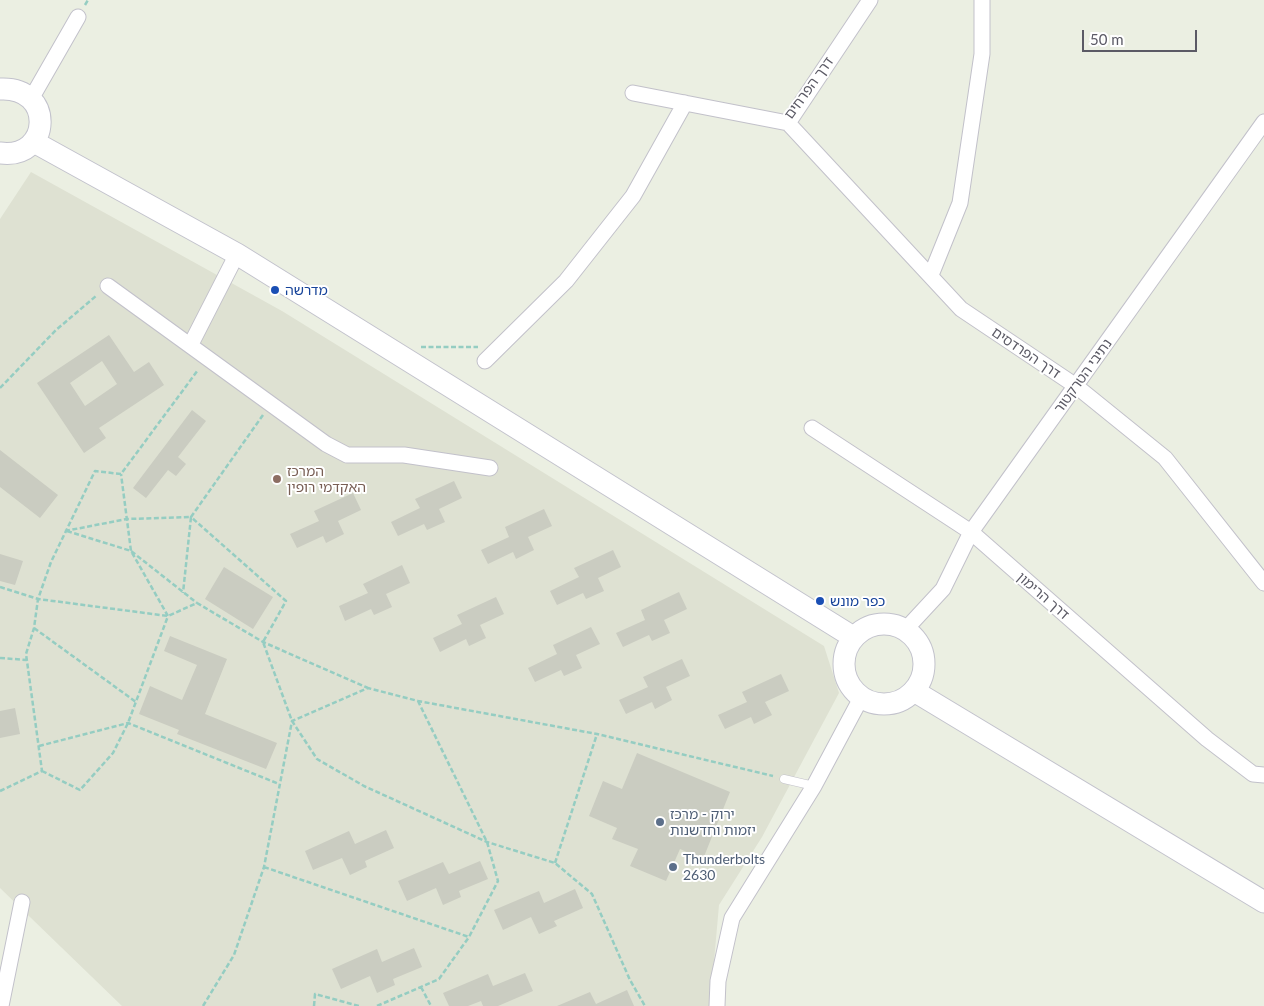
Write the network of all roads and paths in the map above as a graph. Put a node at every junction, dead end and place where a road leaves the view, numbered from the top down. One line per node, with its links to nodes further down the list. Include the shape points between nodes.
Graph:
1 (870, 0): 9 (street, דרך הפרחים)
2 (982, 0): 13 (street, via 982,54 960,203)
3 (78, 18): 6 (street)
4 (0, 90): 6 (main road, via 12,89)
5 (633, 93): 7 (street, דרך הפרחים)
6 (32, 99): 10 (main road, via 37,106 40,124)
7 (685, 103): 9 (street, דרך הפרחים); 17 (street, via 633,196 566,281)
8 (1264, 122): 18 (street, נתיבי הטרקטור)
9 (788, 123): 13 (street, דרך הפרדסים)
10 (34, 142): 11 (main road, via 18,153); 12 (main road)
11 (0, 153)
12 (237, 254): 15 (street); 37 (main road)
13 (930, 275): 18 (street, דרך הפרדסים, via 961,309)
14 (108, 286): 15 (street); 19 (path, via 56,330)
15 (191, 344): 16 (street)
16 (208, 357): 20 (street); 23 (path)
17 (485, 361)
18 (1076, 386): 27 (street, נתיבי הטרקטור); 29 (street, דרך הפרדסים, via 1165,458)
19 (0, 388)
20 (271, 404): 22 (street, via 326,444 347,455 404,455); 24 (path)
21 (812, 428): 27 (street, דרך הרימון)
22 (490, 468)
23 (121, 474): 25 (path); 26 (path, via 95,471)
24 (191, 517): 25 (path); 31 (path); 38 (path, via 286,601)
25 (127, 519): 26 (path); 28 (path)
26 (65, 531): 28 (path); 32 (path)
27 (971, 532): 36 (street, נתיבי הטרקטור, via 943,589); 51 (street, דרך הרימון, via 1207,739 1253,774)
28 (130, 551): 31 (path); 34 (path)
29 (1264, 583)
30 (0, 587): 32 (path)
31 (183, 592): 33 (path)
32 (38, 598): 34 (path); 35 (path)
33 (197, 603): 34 (path); 38 (path)
34 (168, 616): 45 (path)
35 (34, 628): 40 (path); 45 (path)
36 (905, 630): 37 (main road, via 894,625 872,625); 42 (main road, via 917,642 924,658 921,681)
37 (853, 637): 43 (main road, via 843,663 848,682)
38 (263, 642): 41 (path); 46 (path)
39 (0, 658): 40 (path)
40 (27, 660): 49 (path)
41 (368, 688): 44 (path); 46 (path)
42 (914, 691): 43 (main road, via 895,703 878,704); 60 (main road)
43 (862, 698): 54 (street)
44 (418, 701): 48 (path); 56 (path)
45 (136, 702): 47 (path)
46 (292, 721): 53 (path); 56 (path, via 317,759 364,786)
47 (128, 723): 49 (path); 50 (path, via 113,753 80,790); 53 (path)
48 (596, 734): 52 (path); 57 (path)
49 (39, 746): 50 (path)
50 (42, 771): 55 (path)
51 (1264, 775)
52 (784, 779): 54 (lane)
53 (279, 784): 58 (path)
54 (814, 786): 70 (street, via 732,918 718,981)
55 (0, 791)
56 (488, 842): 57 (path); 61 (path, via 498,881)
57 (555, 863): 69 (path, via 592,894)
58 (264, 867): 61 (path); 64 (path, via 234,956)
59 (22, 902): 63 (street)
60 (1264, 902)
61 (469, 937): 62 (path, via 439,979)
62 (421, 987): 67 (path); 68 (path)
63 (1, 1006)
64 (203, 1006)
65 (314, 1006): 66 (path, via 314,994)
66 (358, 1006)
67 (377, 1006)
68 (431, 1006)
69 (645, 1006)
70 (717, 1006)

